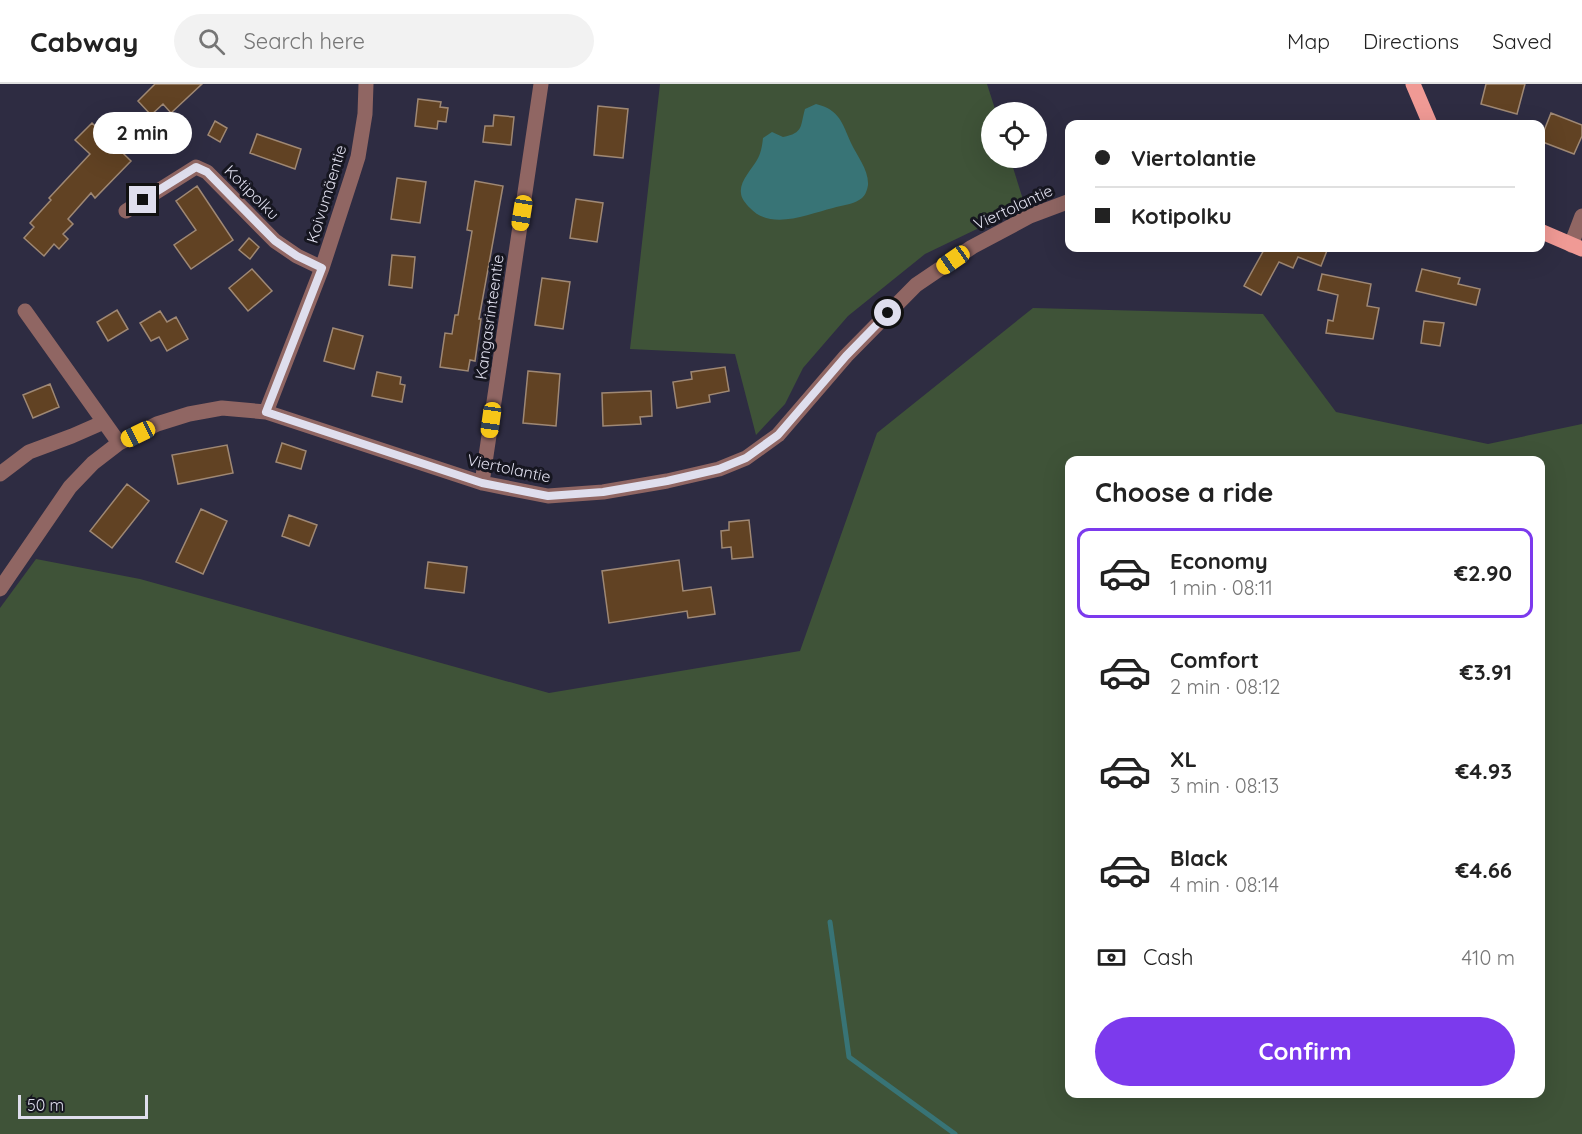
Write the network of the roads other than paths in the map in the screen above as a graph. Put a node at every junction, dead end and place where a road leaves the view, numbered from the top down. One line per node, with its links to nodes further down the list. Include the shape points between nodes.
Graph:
1 (366, 84): 10 (street, Koivumäentie, via 358,157)
2 (541, 84): 16 (street, Kangasrinteentie)
3 (1413, 84): 4 (main road)
4 (1423, 120)
5 (1065, 203): 16 (street, Viertolantie, via 1030,216 972,247 916,285 846,356 778,435 746,458 719,469 603,492 548,496)
6 (126, 211): 10 (street, Kotipolku, via 196,167 207,172 275,241)
7 (1582, 216): 9 (street)
8 (1545, 233): 9 (main road)
9 (1576, 247)
10 (322, 268): 12 (street, Koivumäentie)
11 (25, 311): 13 (street)
12 (266, 412): 14 (street, Viertolantie, via 222,408 189,414 157,424); 16 (street, Viertolantie)
13 (104, 422): 14 (street); 15 (street, via 29,452)
14 (119, 443): 17 (street, Viertolantie, via 70,487)
15 (0, 474)
16 (482, 483)
17 (0, 589)

